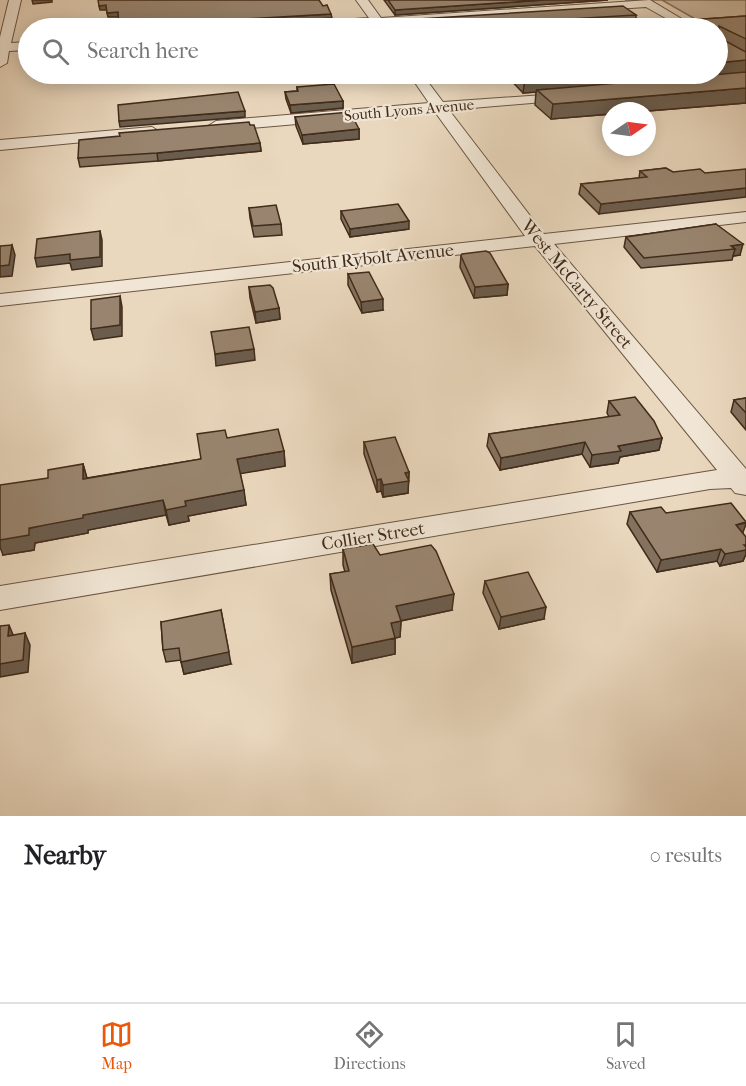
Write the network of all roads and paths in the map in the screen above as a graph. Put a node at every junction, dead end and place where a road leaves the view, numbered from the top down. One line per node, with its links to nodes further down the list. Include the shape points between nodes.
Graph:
1 (15, 0): 8 (street)
2 (362, 0): 4 (street)
3 (626, 2): 5 (street); 6 (street, via 648,3)
4 (375, 18)
5 (455, 18)
6 (674, 18)
7 (18, 47): 8 (street)
8 (2, 48): 9 (street)
9 (0, 63)
10 (423, 84): 12 (street, West McCarty Street)
11 (581, 94): 12 (street, South Lyons Avenue)
12 (440, 107): 13 (street, South Lyons Avenue); 17 (street, West McCarty Street)
13 (202, 127)
14 (166, 130): 15 (street)
15 (0, 145)
16 (746, 217): 17 (street, South Rybolt Avenue)
17 (539, 240): 18 (street, South Rybolt Avenue); 19 (street, West McCarty Street)
18 (0, 300)
19 (743, 481): 20 (street, Collier Street, via 710,480)
20 (0, 598)

